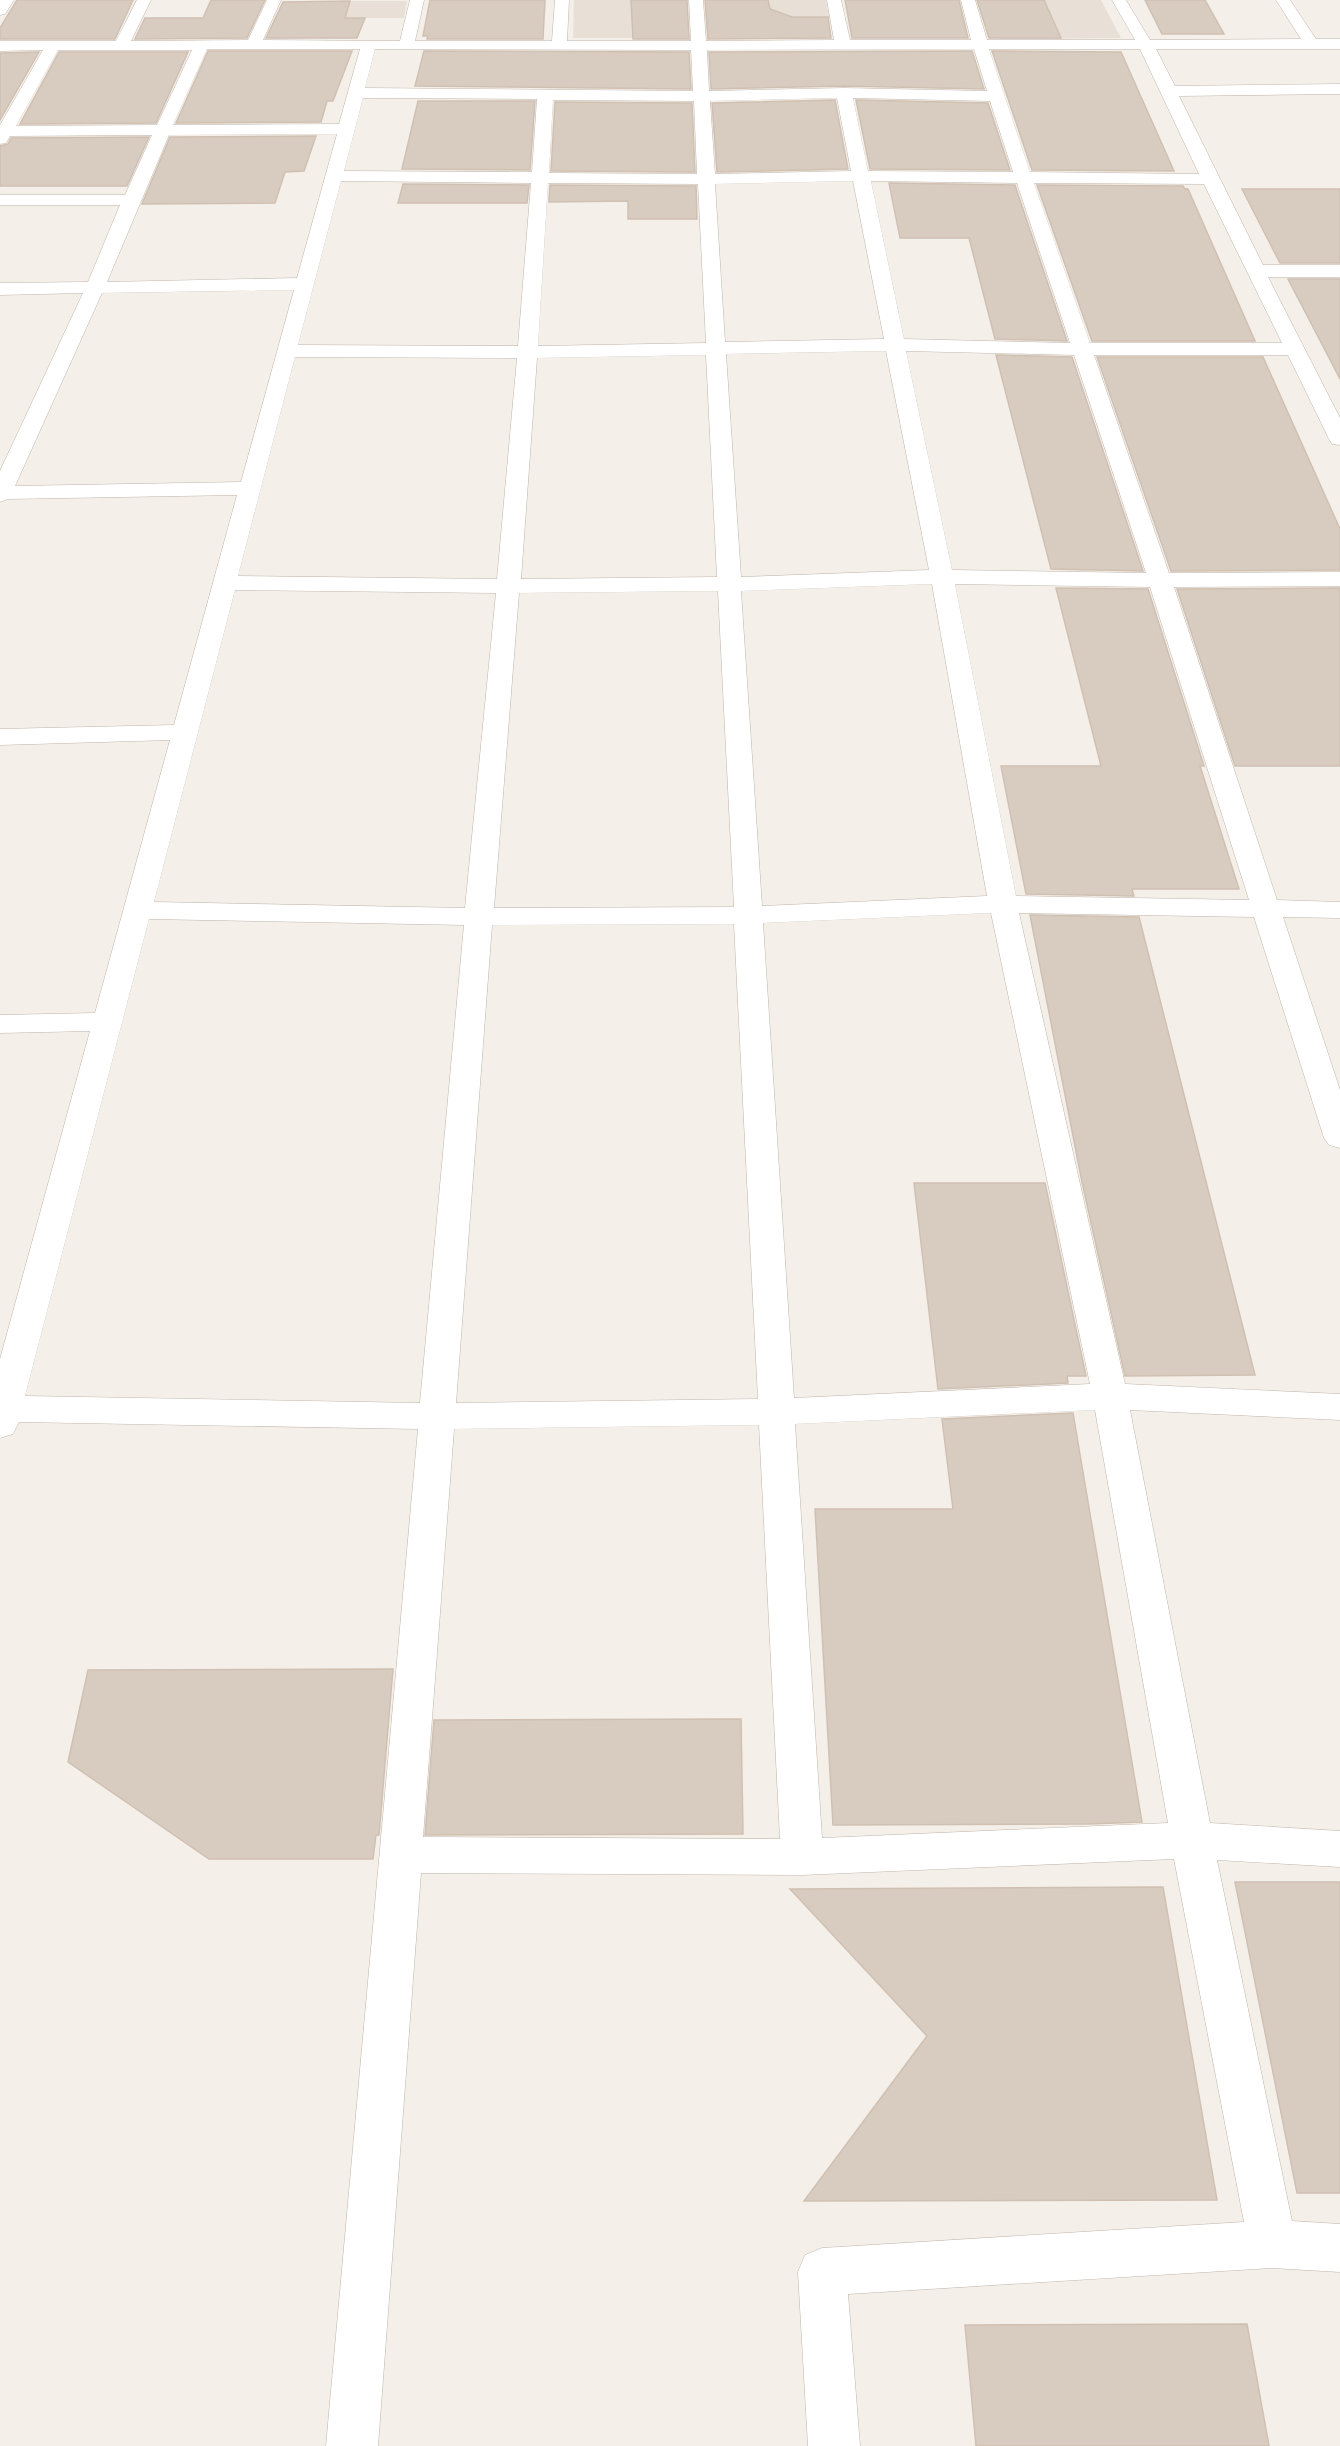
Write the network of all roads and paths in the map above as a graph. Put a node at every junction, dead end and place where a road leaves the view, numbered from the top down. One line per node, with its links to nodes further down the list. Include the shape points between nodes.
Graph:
1 (7, 0): 11 (street)
2 (144, 0): 22 (street)
3 (274, 0): 24 (street)
4 (417, 0): 25 (street)
5 (562, 0): 17 (street)
6 (696, 0): 18 (street)
7 (834, 0): 19 (street)
8 (968, 0): 13 (street)
9 (1119, 0): 14 (street)
10 (1283, 0): 15 (street)
11 (0, 11)
12 (369, 44): 24 (street); 25 (street); 27 (street)
13 (980, 44): 14 (street); 19 (street); 32 (street)
14 (1146, 44): 15 (street); 26 (street)
15 (1311, 44): 16 (street)
16 (1340, 44)
17 (559, 45): 18 (street); 25 (street)
18 (699, 45): 19 (street); 31 (street)
19 (843, 45)
20 (0, 46): 21 (street)
21 (53, 46): 22 (street); 35 (street)
22 (121, 46): 23 (street)
23 (201, 46): 24 (street); 34 (street)
24 (253, 46)
25 (406, 46)
26 (1170, 91): 29 (street); 41 (street)
27 (355, 93): 30 (street); 33 (street)
28 (844, 93): 31 (street); 32 (street); 37 (street)
29 (1337, 93)
30 (544, 95): 31 (street); 38 (street)
31 (702, 96): 39 (street)
32 (998, 96): 40 (street)
33 (346, 129): 34 (street); 36 (street)
34 (164, 131): 35 (street); 43 (street)
35 (2, 134)
36 (333, 176): 38 (street); 46 (street)
37 (860, 176): 39 (street); 40 (street); 49 (street)
38 (540, 179): 39 (street); 54 (street)
39 (706, 179): 50 (street)
40 (1024, 179): 41 (street); 51 (street)
41 (1210, 179): 44 (street)
42 (0, 200): 43 (street)
43 (131, 200): 47 (street)
44 (1257, 271): 45 (street); 52 (street)
45 (1340, 271)
46 (304, 284): 47 (street); 53 (street)
47 (95, 287): 48 (street); 57 (street)
48 (0, 289)
49 (896, 345): 50 (street); 51 (street); 58 (street)
50 (716, 349): 54 (street); 62 (street)
51 (1082, 349): 52 (street); 60 (street)
52 (1295, 349): 55 (street)
53 (286, 351): 54 (street); 56 (street)
54 (527, 352): 63 (street)
55 (1340, 439)
56 (250, 488): 57 (street); 61 (street)
57 (0, 494)
58 (942, 577): 60 (street); 62 (street); 66 (street)
59 (1340, 579): 60 (street)
60 (1160, 580): 69 (street)
61 (225, 583): 63 (street); 64 (street)
62 (729, 584): 63 (street); 70 (street)
63 (510, 586): 71 (street)
64 (185, 732): 65 (street); 67 (street)
65 (0, 737)
66 (1003, 904): 69 (street); 70 (street); 76 (street)
67 (137, 910): 71 (street); 72 (street)
68 (1340, 910): 69 (street)
69 (1266, 911): 74 (street)
70 (748, 915): 71 (street); 78 (street)
71 (478, 917): 79 (street)
72 (107, 1022): 73 (street); 75 (street)
73 (0, 1024)
74 (1340, 1138)
75 (7, 1372): 80 (street)
76 (1110, 1396): 77 (street); 78 (street); 81 (street)
77 (1340, 1407)
78 (776, 1412): 79 (street); 84 (street)
79 (436, 1416): 80 (street); 83 (street)
80 (2, 1417)
81 (1192, 1840): 82 (street); 84 (street); 85 (street)
82 (1340, 1849)
83 (402, 1855): 84 (street); 87 (street)
84 (802, 1857)
85 (1272, 2244): 86 (street); 88 (street, via 822,2272)
86 (1340, 2248)
87 (352, 2446)
88 (834, 2446)

